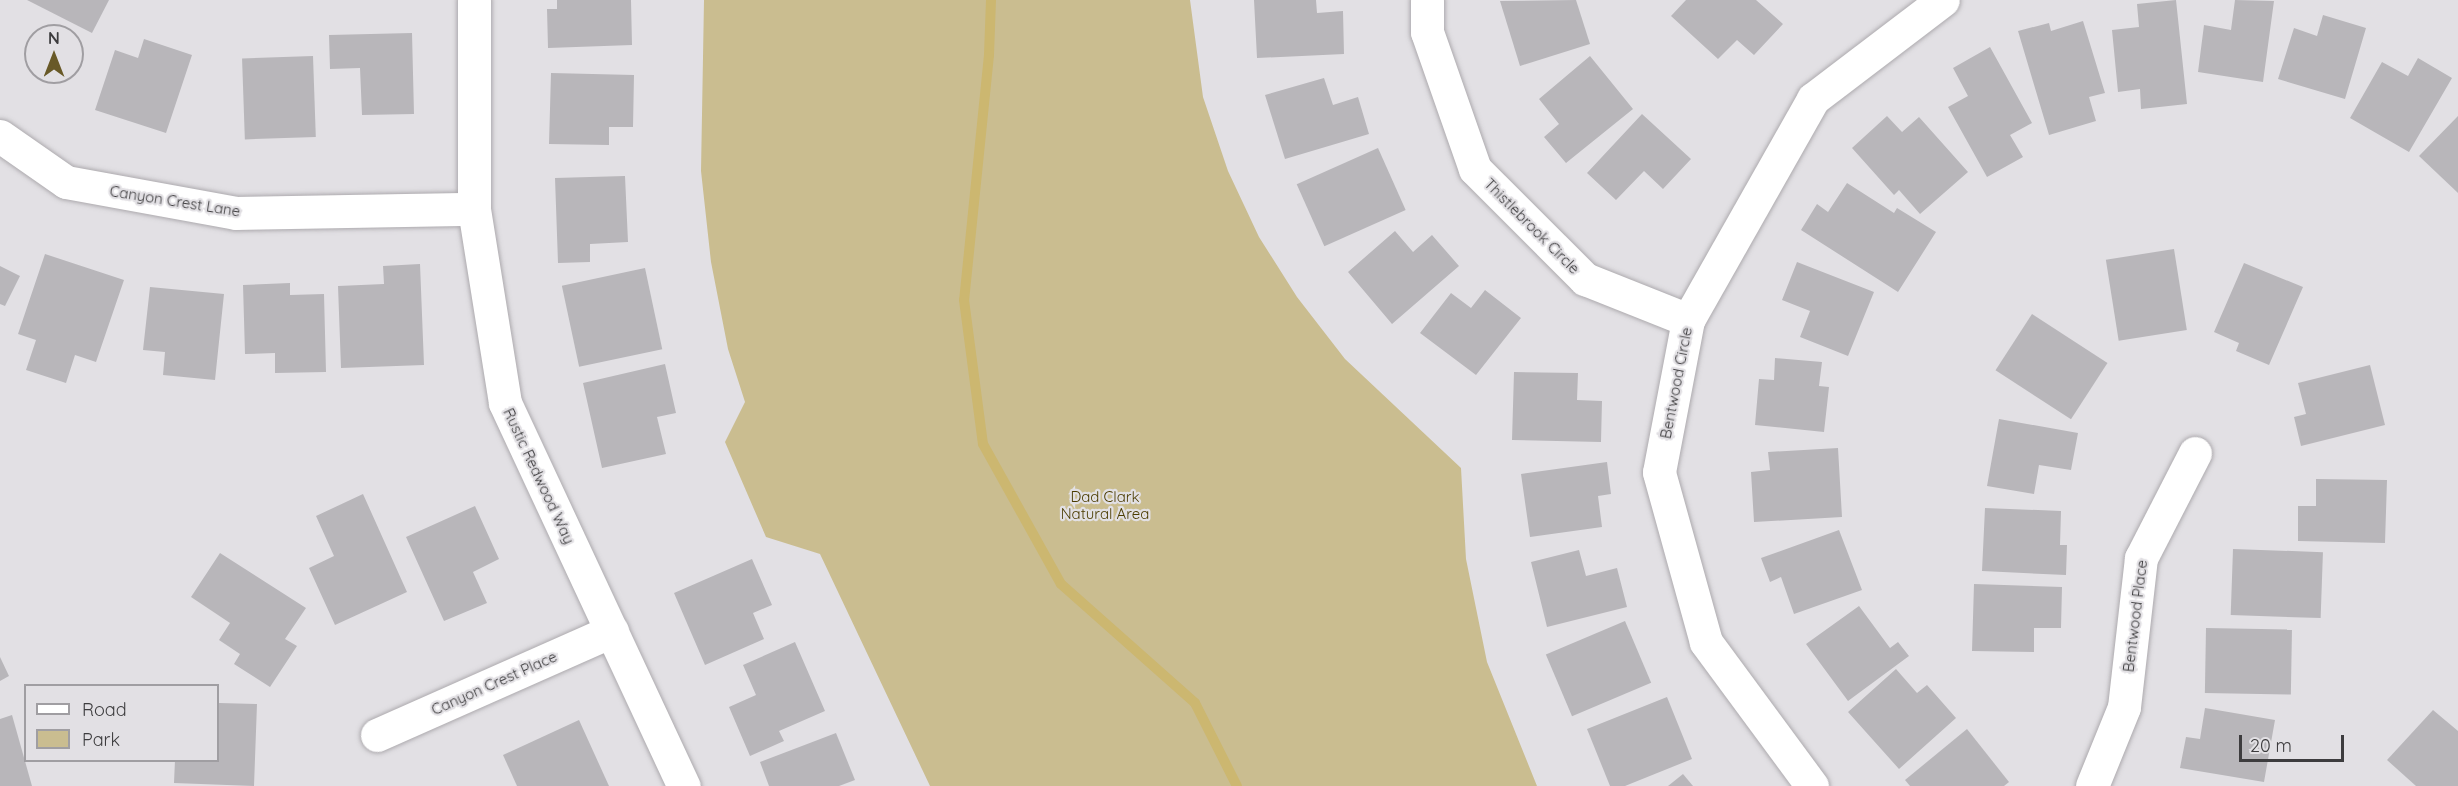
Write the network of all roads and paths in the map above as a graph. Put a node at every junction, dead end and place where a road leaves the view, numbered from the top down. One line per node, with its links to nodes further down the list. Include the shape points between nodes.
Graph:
1 (474, 0): 5 (street, Rustic Redwood Way)
2 (1427, 0): 6 (street, Thistlebrook Circle, via 1427,32 1475,169 1585,279)
3 (1943, 0): 6 (street, Bentwood Circle, via 1813,99)
4 (0, 136): 5 (street, Canyon Crest Lane, via 66,182 236,213)
5 (474, 209): 8 (street, Rustic Redwood Way, via 505,403)
6 (1688, 320): 11 (street, Bentwood Circle, via 1659,472 1662,484 1706,642)
7 (2195, 453): 12 (street, Bentwood Place, via 2141,558 2124,707)
8 (612, 631): 9 (street, Canyon Crest Place); 10 (street, Rustic Redwood Way)
9 (377, 735)
10 (684, 786)
11 (1812, 786)
12 (2092, 786)

